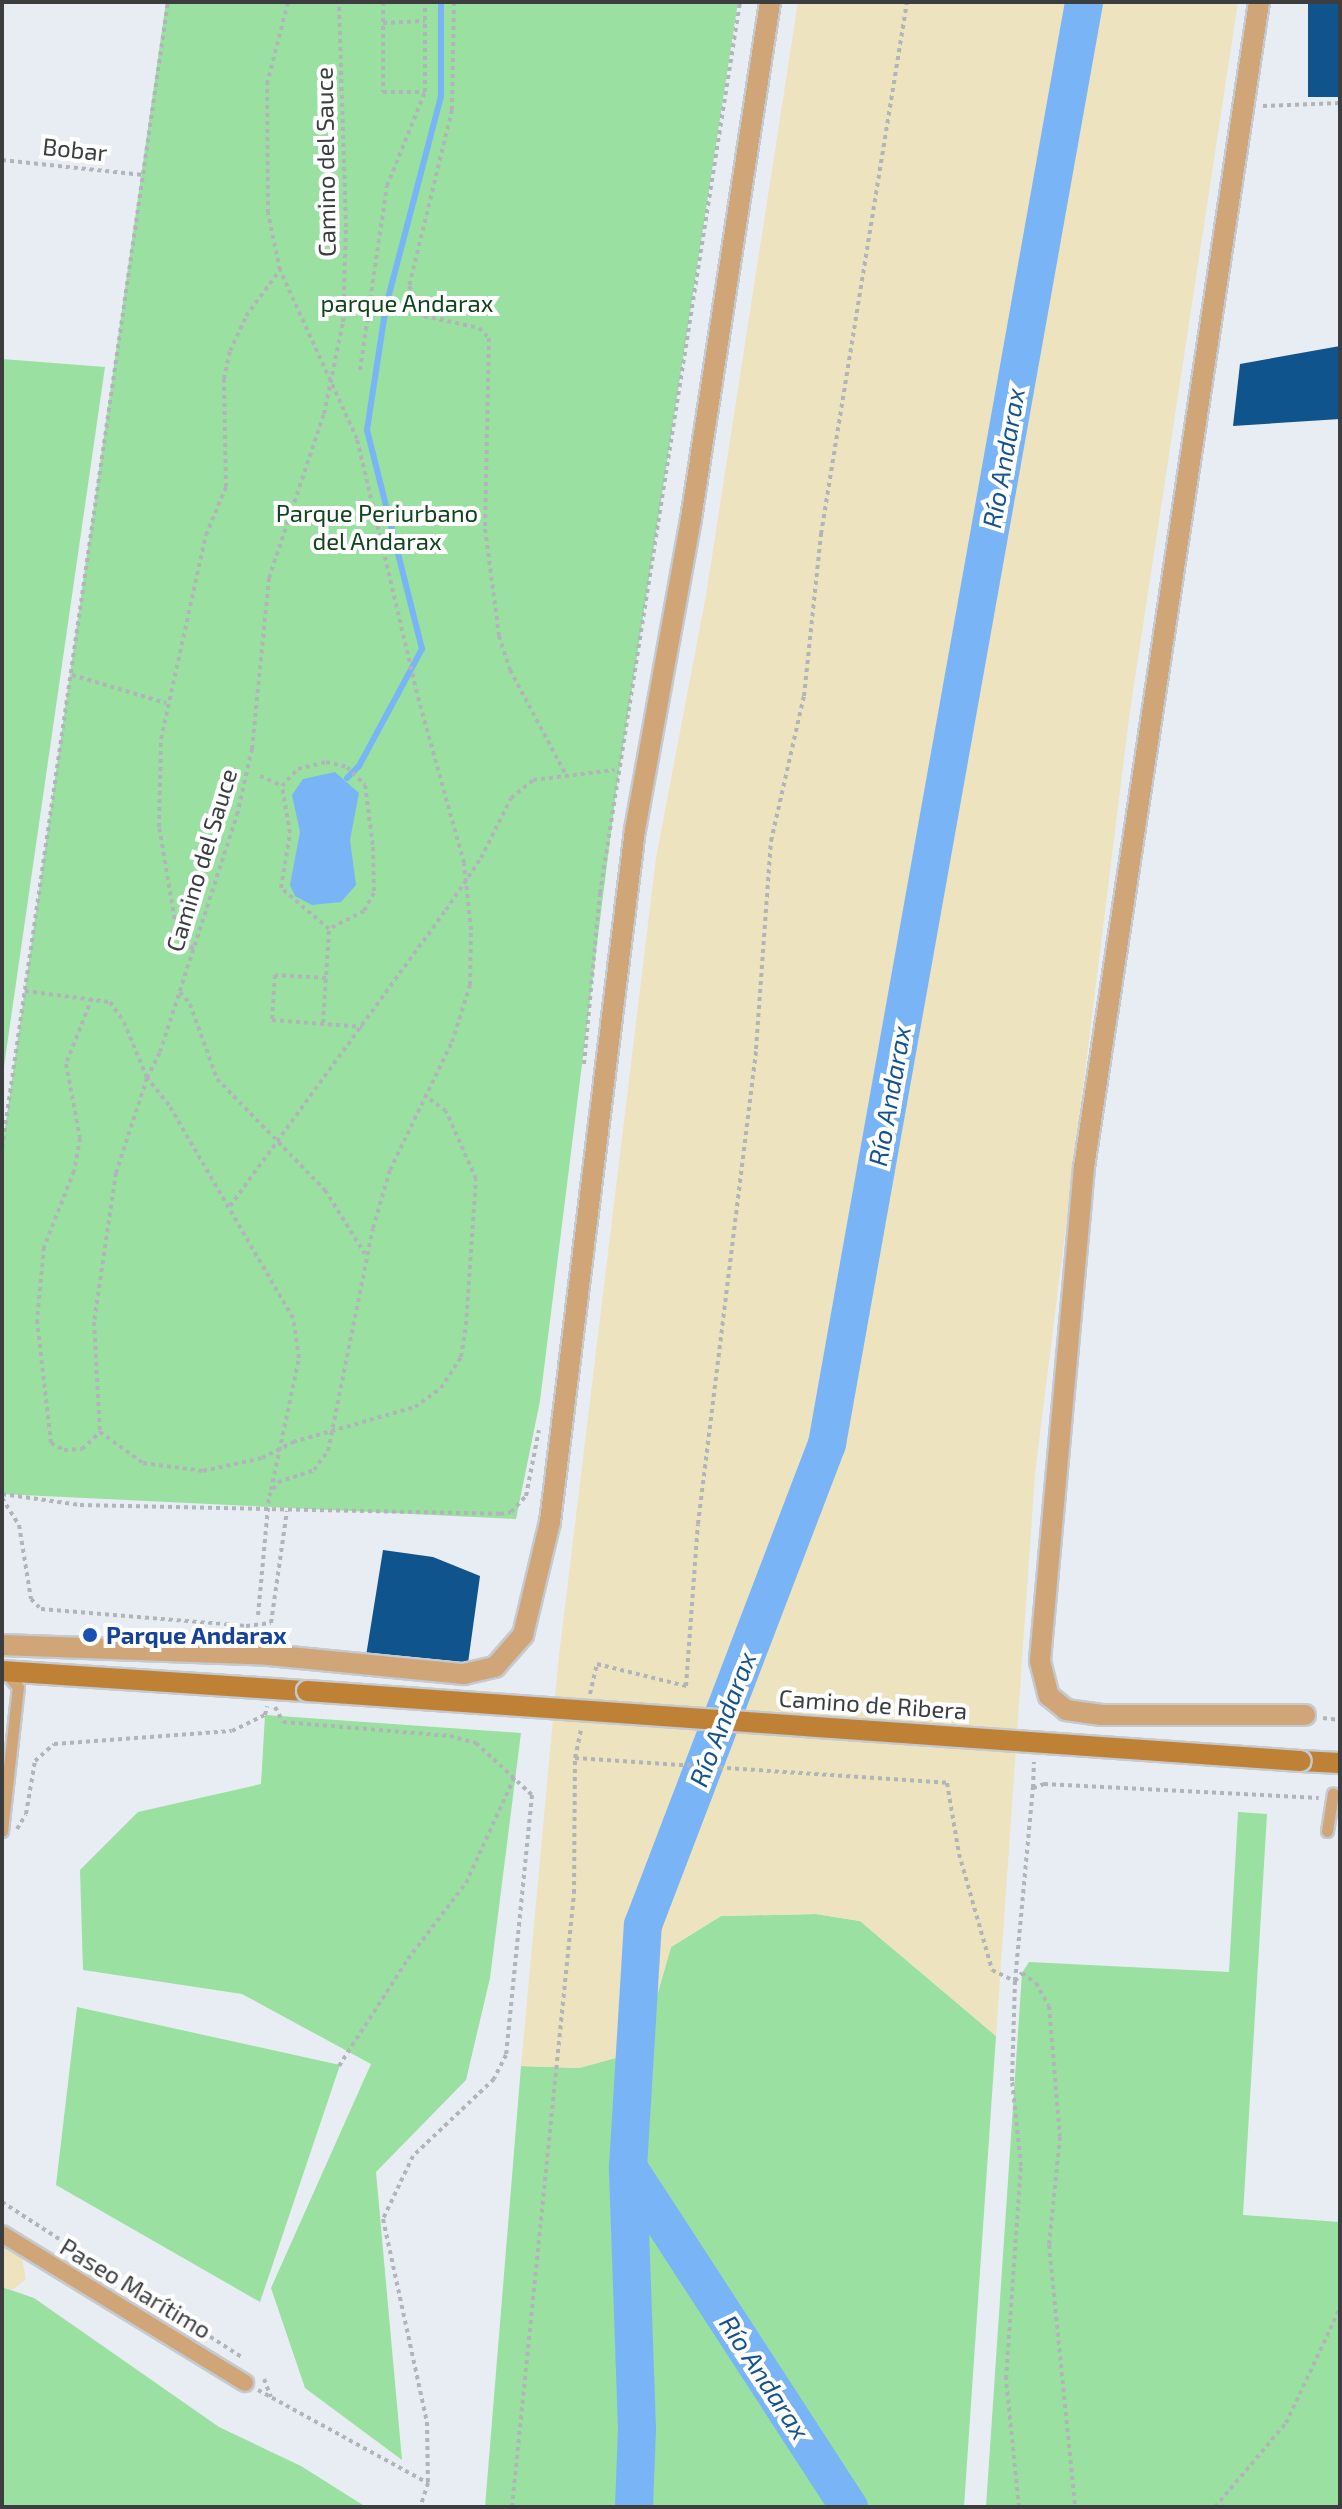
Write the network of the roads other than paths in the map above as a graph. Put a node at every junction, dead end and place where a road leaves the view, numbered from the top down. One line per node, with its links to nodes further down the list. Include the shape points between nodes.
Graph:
1 (1259, 2): 5 (street, via 1084,1167 1040,1661 1049,1696 1066,1710 1102,1715)
2 (766, 3): 3 (street, via 691,519 635,830 550,1522 523,1635 495,1667 464,1674 269,1655)
3 (2, 1645)
4 (4, 1671): 6 (main road, Camino de Ribera, bridge, via 271,1696 307,1691); 8 (lane, via 18,1687)
5 (1305, 1715)
6 (1340, 1763)
7 (1333, 1793): 9 (lane)
8 (7, 1831)
9 (1327, 1831)
10 (2, 2234): 11 (street, Paseo Marítimo)
11 (245, 2383)

